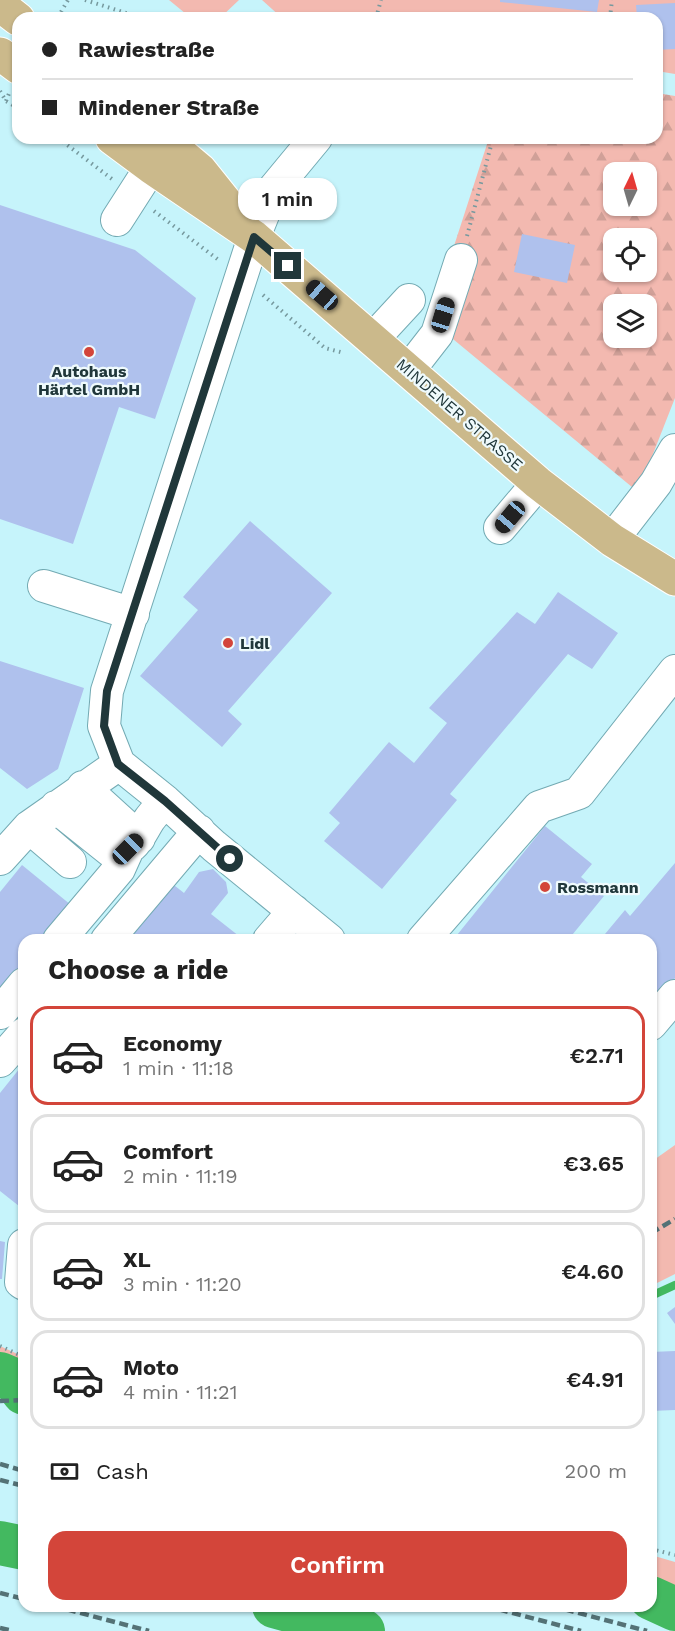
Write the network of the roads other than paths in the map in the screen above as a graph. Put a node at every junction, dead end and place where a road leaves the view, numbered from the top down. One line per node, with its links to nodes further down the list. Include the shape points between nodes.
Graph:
1 (0, 5): 2 (main road)
2 (12, 14)
3 (0, 54): 4 (main road)
4 (12, 63)
5 (130, 144): 7 (main road, MINDENER STRASSE)
6 (311, 144): 9 (street, via 273,190)
7 (156, 153): 8 (street); 9 (main road, MINDENER STRASSE)
8 (125, 208)
9 (254, 237): 12 (main road, MINDENER STRASSE); 20 (street)
10 (461, 260): 13 (street, via 437,334)
11 (409, 300): 12 (street)
12 (373, 339): 13 (main road, MINDENER STRASSE)
13 (409, 370): 15 (main road, MINDENER STRASSE)
14 (675, 450): 17 (street, via 656,483)
15 (538, 483): 16 (street); 17 (main road, MINDENER STRASSE)
16 (500, 528)
17 (612, 540): 18 (main road, MINDENER STRASSE)
18 (675, 579)
19 (44, 586): 20 (street)
20 (133, 614): 22 (street, via 107,691 104,726)
21 (675, 671): 36 (street, via 579,793 539,807)
22 (118, 764): 23 (street); 24 (street)
23 (83, 787): 25 (street); 28 (street)
24 (165, 801): 27 (street); 28 (street)
25 (56, 807): 26 (street); 28 (street, via 111,851 121,852)
26 (29, 827): 29 (street); 30 (street)
27 (215, 835): 31 (street); 33 (street)
28 (134, 844): 32 (street)
29 (0, 859)
30 (70, 862)
31 (294, 911): 34 (street); 35 (street)
32 (64, 934)
33 (113, 934)
34 (274, 934)
35 (322, 934)
36 (428, 934)
37 (18, 991): 39 (street)
38 (675, 996): 40 (street)
39 (0, 1013)
40 (657, 1017)
41 (18, 1041): 42 (street)
42 (0, 1061)

